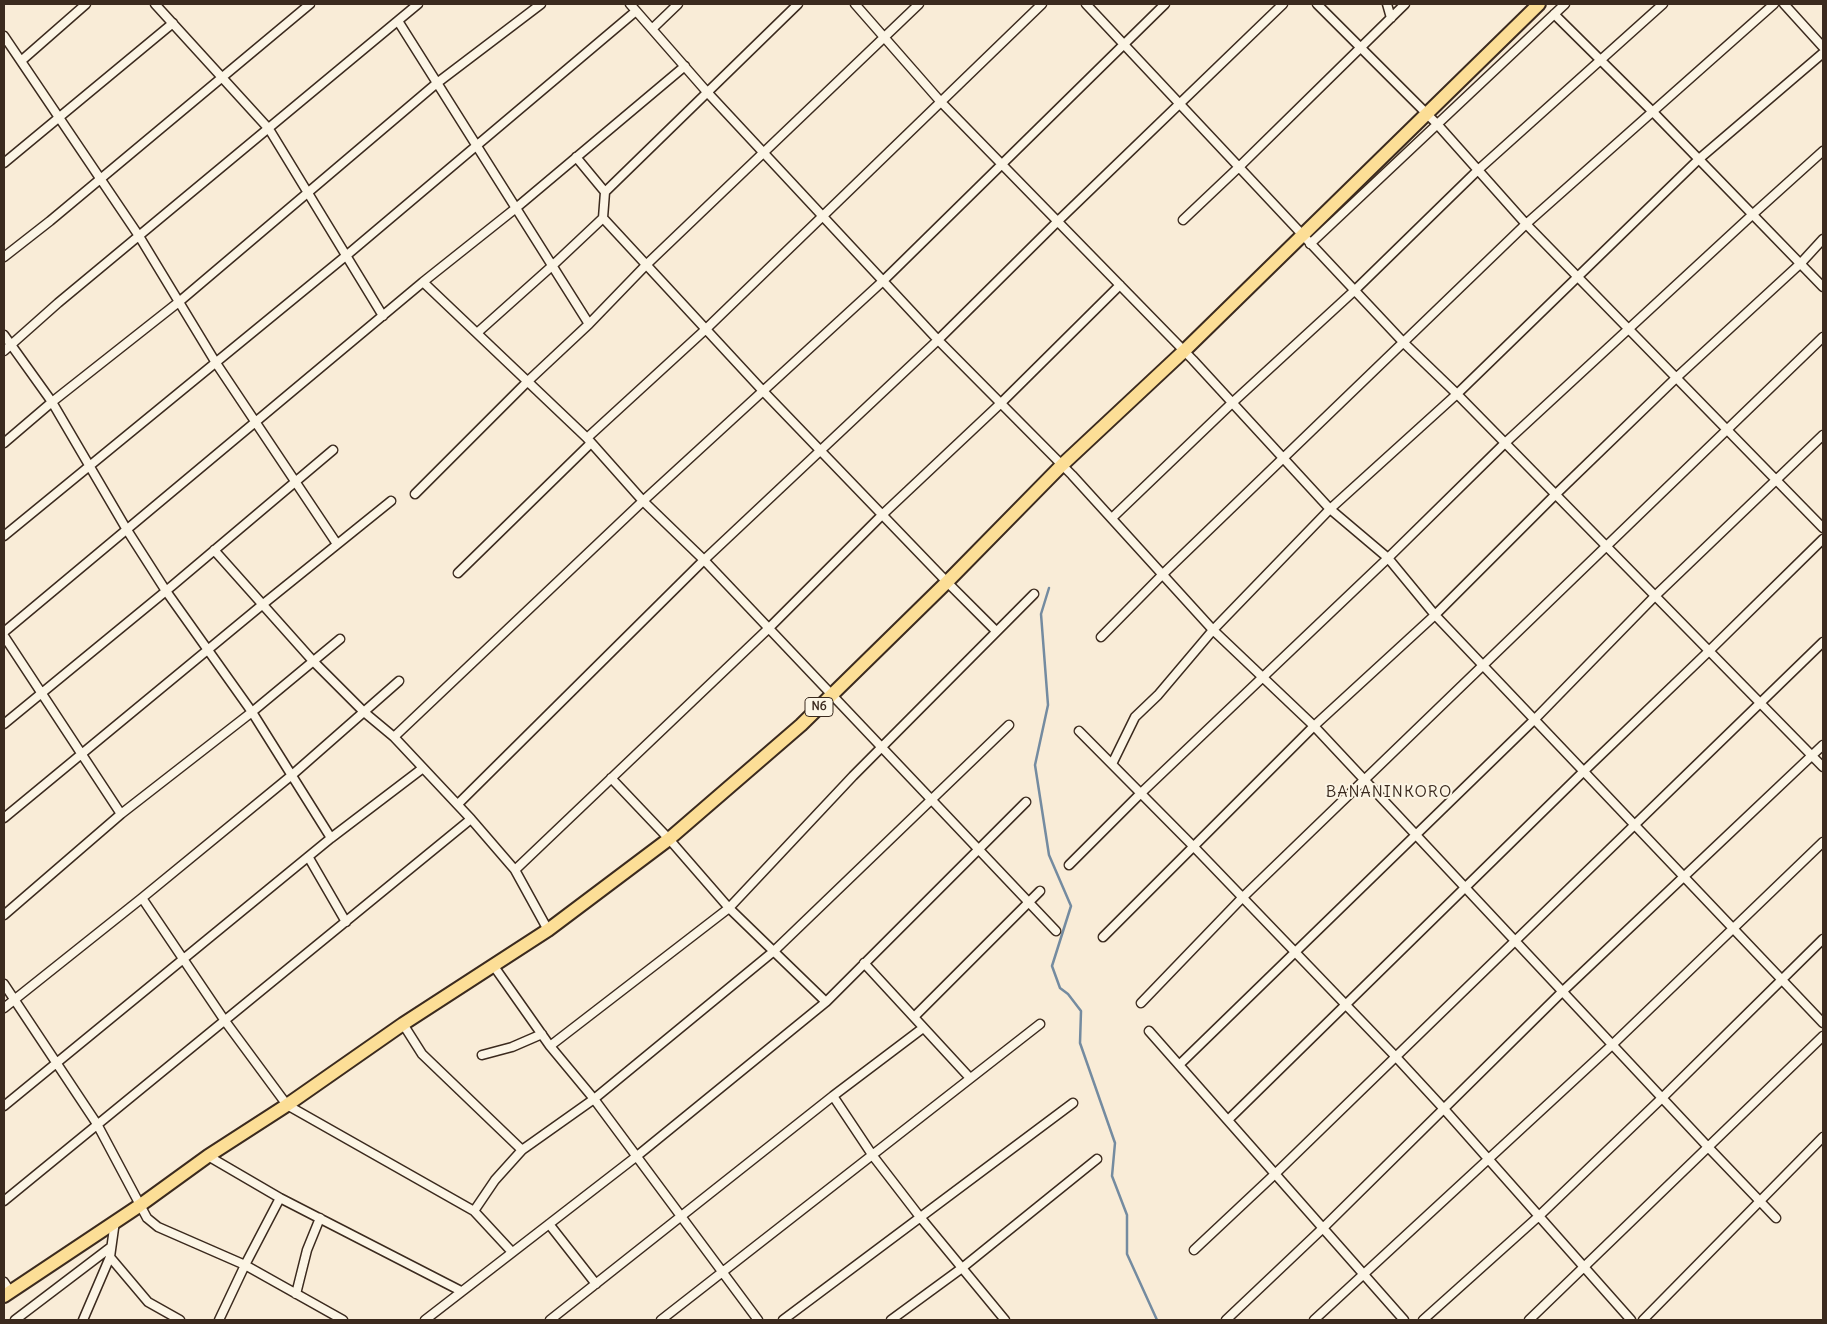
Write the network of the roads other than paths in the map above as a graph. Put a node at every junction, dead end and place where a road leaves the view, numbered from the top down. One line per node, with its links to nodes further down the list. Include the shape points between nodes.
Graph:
1 (86, 4): 36 (street)
2 (155, 4): 27 (street)
3 (310, 4): 38 (street)
4 (418, 4): 26 (street)
5 (541, 4): 39 (street)
6 (630, 4): 23 (street)
7 (678, 4): 28 (street)
8 (798, 4): 40 (street)
9 (855, 4): 30 (street)
10 (919, 4): 30 (street)
11 (1042, 4): 41 (street)
12 (1086, 4): 31 (street)
13 (1165, 4): 31 (street)
14 (1283, 4): 42 (street)
15 (1317, 4): 33 (street)
16 (1387, 4): 25 (street)
17 (1406, 4): 25 (street)
18 (1539, 4): 44 (highway, N6)
19 (1565, 4): 24 (street)
20 (1663, 4): 35 (street)
21 (1774, 4): 43 (street)
22 (1784, 4): 32 (street)
23 (636, 11): 28 (street); 48 (street)
24 (1554, 14): 35 (street); 46 (street)
25 (1391, 18): 33 (street)
26 (398, 21): 39 (street); 47 (street)
27 (173, 23): 38 (street); 45 (street)
28 (652, 29): 37 (street)
29 (4, 36): 36 (street)
30 (884, 37): 41 (street); 50 (street)
31 (1123, 44): 42 (street); 54 (street)
32 (1823, 47)
33 (1361, 48): 44 (street); 55 (street)
34 (1823, 53): 52 (street)
35 (1600, 60): 43 (street); 56 (street)
36 (21, 61): 45 (street)
37 (685, 66): 40 (street); 51 (street)
38 (222, 78): 47 (street); 57 (street)
39 (437, 83): 48 (street); 59 (street)
40 (708, 92): 50 (street); 58 (street)
41 (940, 101): 54 (street); 62 (street)
42 (1179, 103): 55 (street); 65 (street)
43 (1653, 112): 52 (street); 66 (street)
44 (1426, 113): 46 (street); 68 (highway, N6)
45 (60, 116): 53 (street); 57 (street)
46 (1437, 124): 56 (street); 68 (street)
47 (269, 129): 59 (street); 67 (street)
48 (476, 146): 60 (street); 70 (street)
49 (1823, 150): 61 (street)
50 (764, 151): 62 (street); 73 (street)
51 (576, 157): 58 (street); 60 (street)
52 (1699, 159): 61 (street); 75 (street)
53 (4, 163)
54 (1002, 163): 65 (street); 76 (street)
55 (1239, 167): 64 (street); 68 (street)
56 (1478, 170): 66 (street); 80 (street)
57 (100, 179): 67 (street); 71 (street)
58 (605, 192): 63 (street)
59 (308, 193): 70 (street); 81 (street)
60 (516, 208): 74 (street); 77 (street)
61 (1752, 214): 72 (street); 84 (street)
62 (823, 217): 76 (street); 85 (street)
63 (603, 218): 73 (street); 74 (street)
64 (1183, 220)
65 (1058, 221): 78 (street); 89 (street)
66 (1526, 224): 75 (street); 90 (street)
67 (139, 236): 81 (street); 91 (street)
68 (1307, 239): 80 (street); 93 (highway, N6)
69 (1823, 239): 72 (street)
70 (347, 255): 82 (street); 94 (street)
71 (4, 257)
72 (1800, 263): 79 (street); 95 (street)
73 (646, 265): 83 (street); 85 (street)
74 (552, 266): 83 (street); 86 (street)
75 (1578, 276): 84 (street); 98 (street)
76 (883, 281): 89 (street); 97 (street)
77 (423, 282): 82 (street); 86 (street)
78 (1120, 285): 93 (street); 101 (street)
79 (1823, 287)
80 (1354, 291): 90 (street); 100 (street)
81 (180, 301): 94 (street); 99 (street)
82 (383, 316): 102 (street)
83 (589, 324): 96 (street)
84 (1629, 328): 95 (street); 106 (street)
85 (706, 329): 97 (street); 105 (street)
86 (477, 333): 96 (street)
87 (4, 335): 91 (street)
88 (1823, 337): 103 (street)
89 (938, 340): 101 (street); 108 (street)
90 (1404, 343): 98 (street); 110 (street)
91 (11, 345): 92 (street); 99 (street)
92 (4, 351)
93 (1184, 351): 100 (street); 111 (highway, N6)
94 (216, 362): 102 (street); 112 (street)
95 (1676, 377): 103 (street); 116 (street)
96 (527, 382): 105 (street); 115 (street)
97 (763, 391): 108 (street); 118 (street)
98 (1457, 394): 106 (street); 119 (street)
99 (52, 402): 107 (street); 112 (street)
100 (1232, 403): 110 (street); 121 (street)
101 (1000, 404): 111 (street); 120 (street)
102 (256, 422): 114 (street); 123 (street)
103 (1727, 429): 113 (street); 127 (street)
104 (1823, 435): 113 (street)
105 (589, 441): 118 (street); 131 (street)
106 (1506, 443): 116 (street); 129 (street)
107 (4, 444)
108 (820, 449): 120 (street); 130 (street)
109 (333, 450): 114 (street)
110 (1283, 458): 119 (street); 132 (street)
111 (1062, 465): 121 (street); 133 (highway, N6)
112 (89, 466): 123 (street); 124 (street)
113 (1776, 479): 122 (street); 136 (street)
114 (295, 482): 126 (street); 128 (street)
115 (415, 494)
116 (1556, 494): 127 (street); 138 (street)
117 (391, 501): 126 (street)
118 (643, 501): 130 (street); 163 (street)
119 (1330, 509): 129 (street); 141 (street)
120 (882, 515): 133 (street); 139 (street)
121 (1112, 518): 132 (street)
122 (1823, 528)
123 (127, 530): 134 (street); 142 (street)
124 (4, 536)
125 (1823, 539): 148 (street)
126 (337, 544): 137 (street)
127 (1607, 546): 136 (street); 150 (street)
128 (214, 550): 134 (street); 137 (street)
129 (1388, 558): 138 (street); 151 (street)
130 (704, 560): 139 (street); 178 (street)
131 (458, 573)
132 (1163, 574): 141 (street); 144 (street)
133 (947, 582): 140 (street); 154 (highway, N6)
134 (166, 591): 147 (street); 153 (street)
135 (1034, 594): 140 (street)
136 (1655, 596): 148 (street); 158 (street)
137 (262, 605): 147 (street); 149 (street)
138 (1435, 615): 150 (street); 161 (street)
139 (768, 628): 154 (street); 173 (street)
140 (996, 630): 165 (street)
141 (1213, 630): 151 (street); 168 (street, via 1135,717)
142 (4, 632)
143 (4, 636): 153 (street)
144 (1101, 637)
145 (340, 638): 149 (street)
146 (1823, 642): 155 (street)
147 (208, 649): 156 (street); 166 (street)
148 (1709, 651): 155 (street); 171 (street)
149 (313, 661): 156 (street); 157 (street)
150 (1482, 666): 158 (street); 174 (street)
151 (1264, 677): 161 (street); 175 (street)
152 (399, 681): 157 (street)
153 (42, 694): 159 (street); 166 (street)
154 (832, 694): 165 (street); 185 (highway, N6, via 801,725)
155 (1760, 702): 167 (street); 182 (street)
156 (252, 712): 172 (street); 179 (street)
157 (364, 712): 163 (street); 172 (street)
158 (1534, 720): 171 (street); 183 (street)
159 (4, 724)
160 (1009, 725): 176 (street)
161 (1314, 726): 174 (street); 187 (street)
162 (1080, 731): 168 (street)
163 (394, 737): 170 (street)
164 (1823, 745): 167 (street)
165 (881, 748): 176 (street); 198 (street)
166 (81, 754): 179 (street); 180 (street)
167 (1813, 755): 169 (street); 192 (street)
168 (1112, 764): 175 (street)
169 (1823, 767)
170 (423, 768): 178 (street); 184 (street)
171 (1583, 772): 182 (street); 193 (street)
172 (292, 775): 184 (street); 195 (street)
173 (611, 778): 185 (street); 191 (street)
174 (1364, 780): 183 (street); 196 (street)
175 (1140, 794): 187 (street); 190 (street)
176 (931, 800): 188 (street); 207 (street)
177 (1026, 802): 188 (street)
178 (458, 804): 181 (street)
179 (121, 814): 199 (street)
180 (4, 818)
181 (471, 819): 191 (street); 200 (street)
182 (1634, 826): 192 (street); 206 (street)
183 (1415, 834): 193 (street); 208 (street)
184 (332, 838): 189 (street)
185 (669, 839): 198 (street); 202 (highway, N6)
186 (1823, 842): 201 (street)
187 (1194, 847): 196 (street); 204 (street)
188 (977, 850): 197 (street); 210 (street)
189 (309, 858): 200 (street); 209 (street)
190 (1069, 865)
191 (515, 870): 202 (street)
192 (1684, 876): 201 (street); 214 (street)
193 (1466, 888): 206 (street); 218 (street)
194 (1040, 891): 197 (street)
195 (142, 898): 209 (street); 215 (street)
196 (1242, 898): 208 (street); 217 (street)
197 (1029, 902): 203 (street); 220 (street)
198 (729, 908): 207 (street); 230 (street)
199 (4, 915)
200 (346, 922): 221 (street)
201 (1733, 928): 212 (street); 229 (street)
202 (548, 930): 211 (highway, N6)
203 (1056, 931)
204 (1103, 937)
205 (1823, 939): 212 (street)
206 (1515, 941): 214 (street); 232 (street)
207 (774, 951): 216 (street); 238 (street)
208 (1294, 952): 218 (street); 234 (street)
209 (183, 958): 221 (street); 233 (street)
210 (864, 963): 216 (street); 220 (street)
211 (493, 964): 223 (highway, N6); 227 (street)
212 (1782, 979): 222 (street); 237 (street)
213 (4, 984): 215 (street)
214 (1563, 991): 229 (street); 242 (street)
215 (14, 1000): 219 (street); 233 (street)
216 (826, 1002): 249 (street)
217 (1141, 1003)
218 (1345, 1006): 232 (street); 243 (street)
219 (4, 1008)
220 (914, 1017): 225 (street)
221 (225, 1021): 240 (street); 244 (street)
222 (1823, 1023)
223 (402, 1024): 240 (highway, N6); 247 (street, via 422,1054)
224 (1040, 1024): 235 (street)
225 (923, 1028): 235 (street); 236 (street)
226 (1149, 1031): 234 (street)
227 (542, 1034): 230 (street); 231 (street, via 512,1048)
228 (1823, 1036): 246 (street)
229 (1612, 1045): 237 (street); 252 (street)
230 (550, 1046): 238 (street)
231 (482, 1055)
232 (1396, 1057): 242 (street); 253 (street)
233 (56, 1063): 241 (street); 244 (street)
234 (1179, 1064): 243 (street)
235 (970, 1078): 250 (street)
236 (833, 1096): 250 (street); 260 (street)
237 (1662, 1098): 246 (street); 259 (street)
238 (594, 1099): 247 (street); 249 (street)
239 (1073, 1103): 261 (street)
240 (287, 1105): 248 (highway, N6); 258 (street)
241 (4, 1106)
242 (1444, 1109): 252 (street); 266 (street)
243 (1228, 1120): 253 (street)
244 (97, 1124): 255 (street); 257 (street)
245 (1823, 1137): 256 (street)
246 (1708, 1147): 256 (street); 272 (street)
247 (522, 1150): 258 (street, via 495,1180)
248 (208, 1156): 254 (street); 257 (highway, N6)
249 (636, 1156): 260 (street); 265 (street)
250 (874, 1156): 261 (street); 274 (street)
251 (1097, 1159): 273 (street)
252 (1489, 1159): 259 (street); 275 (street)
253 (1275, 1174): 266 (street); 268 (street)
254 (280, 1198): 262 (street); 271 (street)
255 (4, 1201)
256 (1760, 1201): 263 (street); 298 (street)
257 (139, 1206): 264 (highway, N6); 271 (street, via 146,1218 158,1226)
258 (474, 1211): 269 (street)
259 (1539, 1216): 272 (street); 295 (street)
260 (682, 1217): 274 (street); 276 (street)
261 (920, 1217): 273 (street); 289 (street)
262 (320, 1218): 278 (street); 279 (street, via 307,1250)
263 (1776, 1218)
264 (115, 1221): 267 (street); 277 (highway, N6)
265 (549, 1224): 269 (street); 276 (street)
266 (1322, 1229): 275 (street); 292 (street)
267 (112, 1247): 270 (street); 280 (street)
268 (1194, 1250)
269 (512, 1252): 278 (street)
270 (110, 1257): 281 (street); 282 (street, via 148,1302)
271 (245, 1265): 279 (street); 283 (street)
272 (1584, 1267): 296 (street); 297 (street)
273 (962, 1268): 290 (street); 291 (street)
274 (723, 1271): 287 (street); 288 (street)
275 (1364, 1275): 293 (street); 294 (street)
276 (596, 1284): 286 (street)
277 (6, 1290)
278 (461, 1291): 285 (street)
279 (296, 1294): 284 (street)
280 (15, 1320)
281 (83, 1320)
282 (180, 1320)
283 (219, 1320)
284 (343, 1320)
285 (425, 1320)
286 (552, 1320)
287 (662, 1320)
288 (758, 1320)
289 (783, 1320)
290 (891, 1320)
291 (1005, 1320)
292 (1226, 1320)
293 (1314, 1320)
294 (1404, 1320)
295 (1423, 1320)
296 (1529, 1320)
297 (1632, 1320)
298 (1643, 1320)

